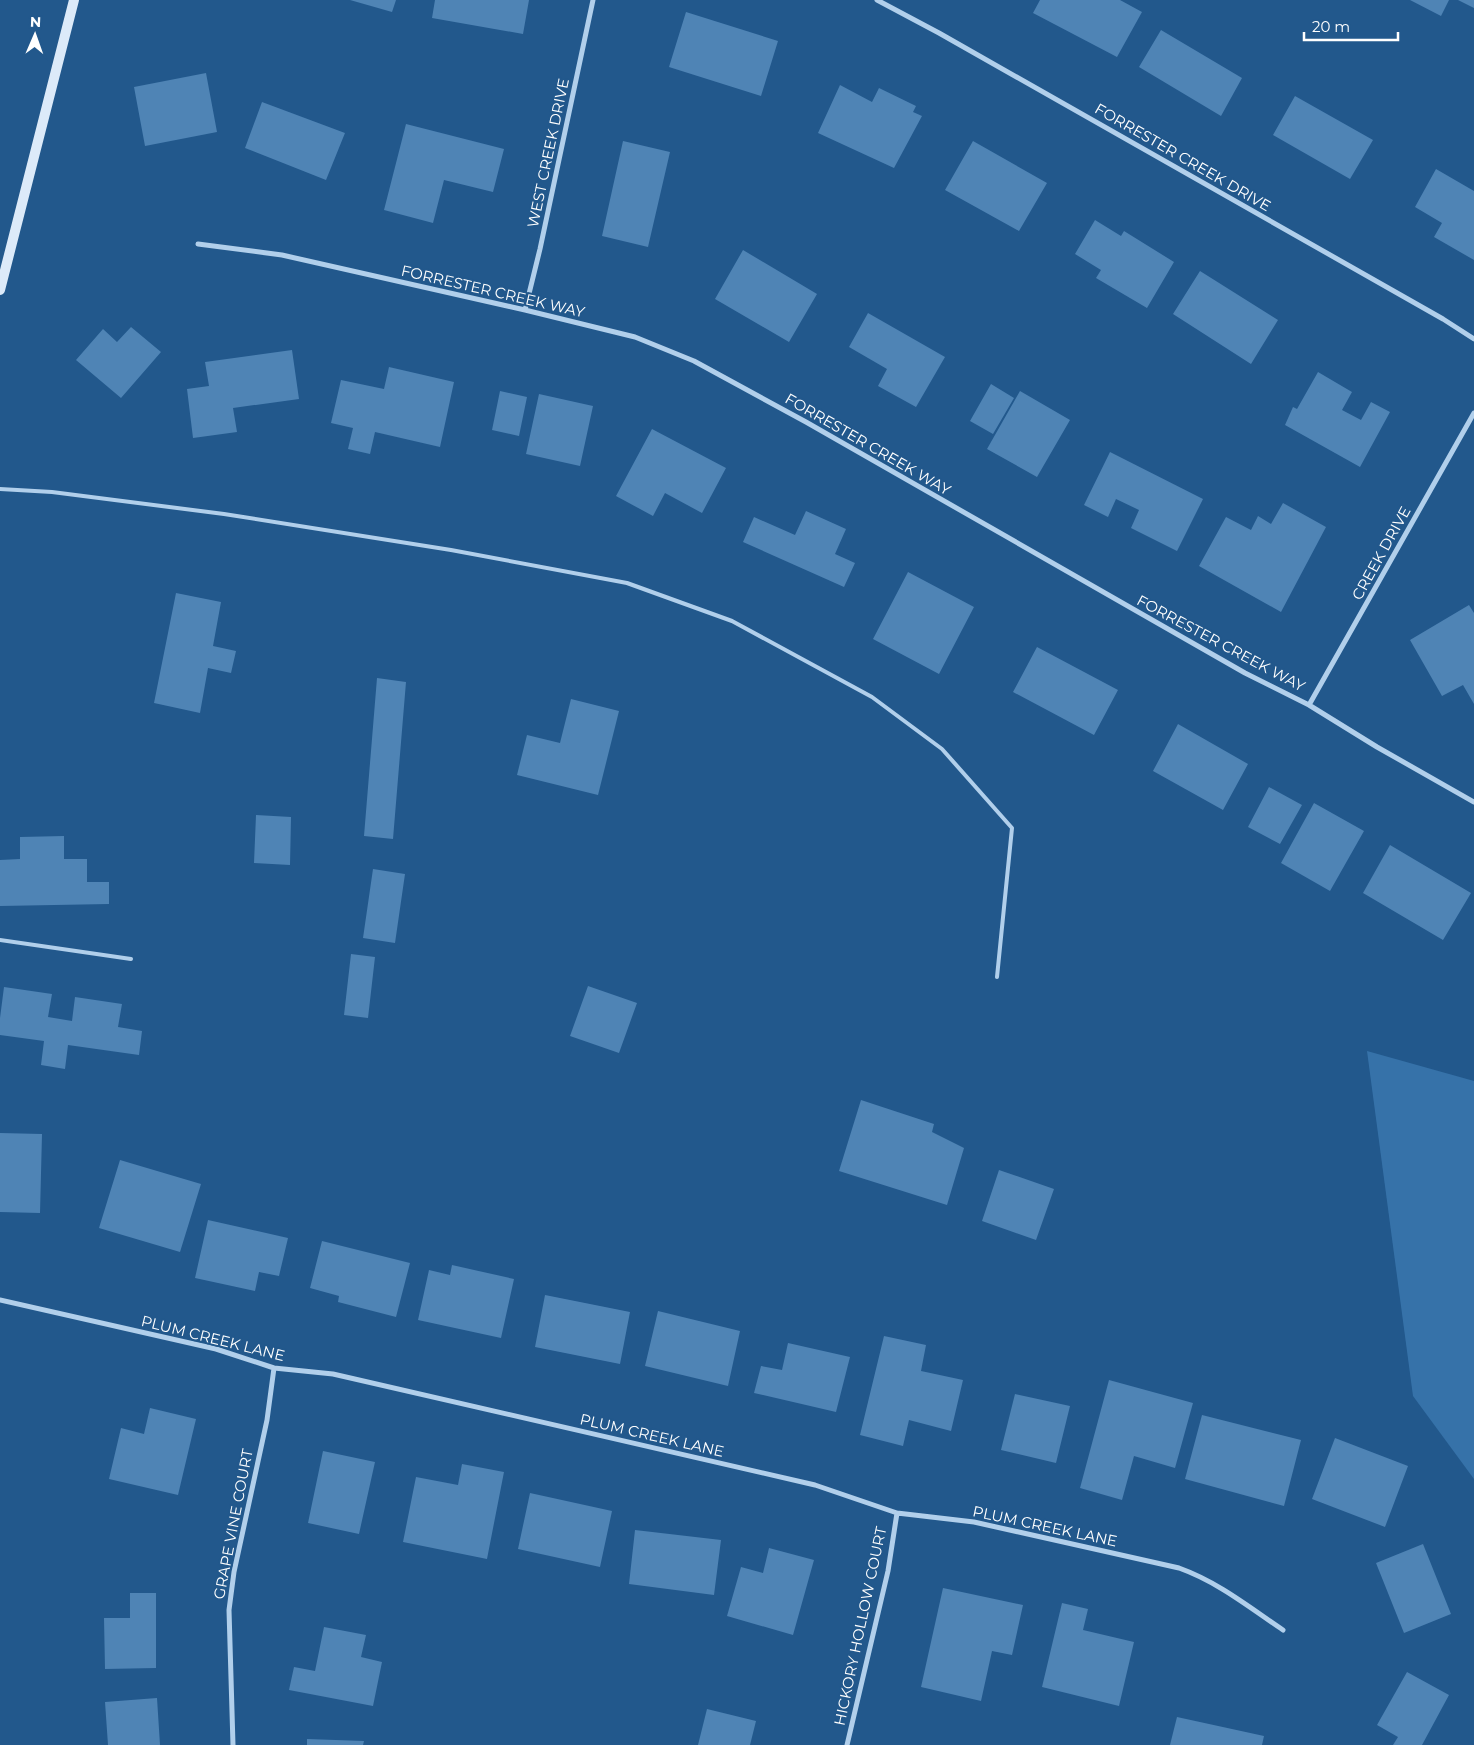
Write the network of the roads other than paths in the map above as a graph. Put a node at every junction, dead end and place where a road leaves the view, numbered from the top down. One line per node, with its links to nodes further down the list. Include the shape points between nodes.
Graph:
1 (74, 0): 5 (street)
2 (593, 0): 6 (street, WEST CREEK DRIVE)
3 (877, 0): 7 (street, FORRESTER CREEK DRIVE)
4 (198, 244): 6 (street, FORRESTER CREEK WAY, via 282,255)
5 (0, 290)
6 (525, 310): 10 (street, FORRESTER CREEK WAY, via 635,337 694,361 1245,674)
7 (1474, 339)
8 (1474, 413): 10 (street, CREEK DRIVE)
9 (0, 489): 14 (lane, via 52,492 224,514 451,550 627,583 732,621 872,697 942,749 1012,828)
10 (1309, 705): 11 (street, FORRESTER CREEK WAY)
11 (1474, 802)
12 (0, 940): 13 (lane)
13 (131, 959)
14 (997, 977)
15 (0, 1300): 16 (street, PLUM CREEK LANE, via 216,1349)
16 (274, 1368): 17 (street, PLUM CREEK LANE, via 333,1374 806,1483); 19 (street, GRAPE VINE COURT, via 267,1420 234,1572 229,1610)
17 (897, 1513): 18 (street, PLUM CREEK LANE, via 974,1522 1179,1568 1224,1589); 20 (street, HICKORY HOLLOW COURT, via 888,1571)
18 (1283, 1630)
19 (233, 1745)
20 (847, 1745)

